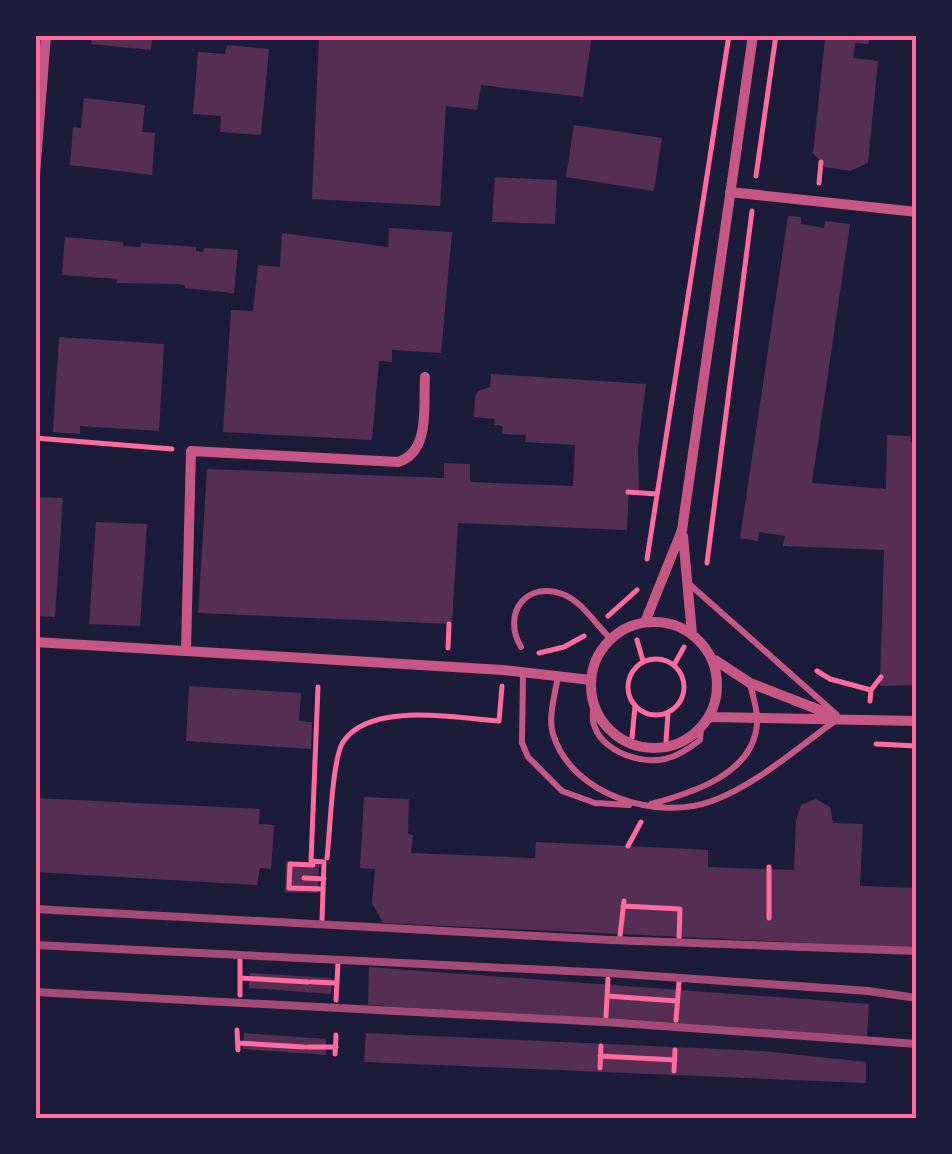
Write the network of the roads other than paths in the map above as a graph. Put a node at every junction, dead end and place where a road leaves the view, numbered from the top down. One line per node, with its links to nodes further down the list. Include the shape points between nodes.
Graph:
1 (46, 35): 3 (street)
2 (753, 35): 4 (street)
3 (35, 174)
4 (730, 192): 5 (street); 7 (street)
5 (917, 212)
6 (425, 377): 14 (street, via 420,444 398,462 191,450)
7 (682, 530): 8 (street); 9 (street)
8 (687, 582): 10 (street); 22 (lane)
9 (645, 622): 10 (street); 11 (street)
10 (692, 634): 15 (street)
11 (611, 639): 13 (lane, via 570,598 541,592 514,613); 18 (street)
12 (35, 642): 14 (street)
13 (521, 646)
14 (186, 649): 16 (street)
15 (712, 658): 19 (street); 20 (street, via 718,687)
16 (524, 672): 17 (street); 24 (lane, via 523,747 541,772 577,798)
17 (558, 676): 18 (street); 24 (lane, via 552,712 558,746 593,785)
18 (591, 680): 20 (street, via 594,706 614,735 638,747 676,745)
19 (750, 683): 21 (lane); 22 (street)
20 (710, 716): 21 (street)
21 (758, 718): 22 (street); 24 (lane, via 752,745 725,774)
22 (840, 718): 23 (street); 24 (lane, via 714,800)
23 (917, 721)
24 (645, 806)

